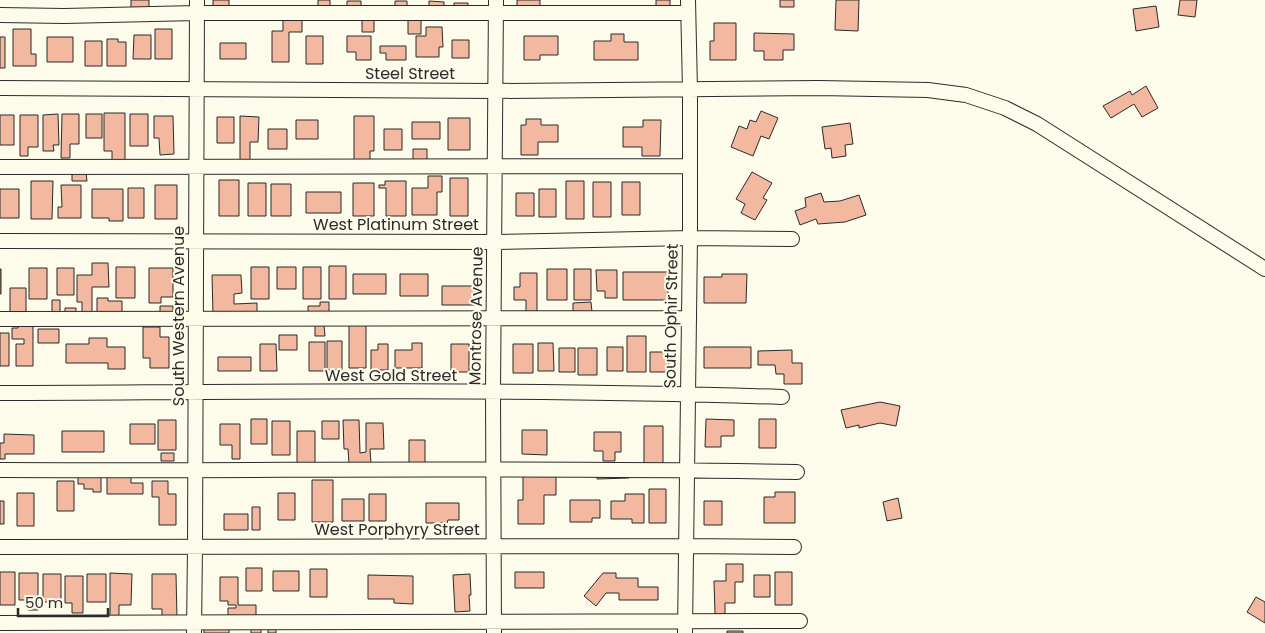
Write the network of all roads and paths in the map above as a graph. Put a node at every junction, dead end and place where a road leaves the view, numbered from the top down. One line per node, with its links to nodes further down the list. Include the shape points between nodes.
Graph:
1 (688, 6): 3 (street); 7 (street, South Ophir Street)
2 (196, 7): 3 (street); 4 (street, via 64,16); 6 (street, South Western Avenue)
3 (496, 7): 8 (street, Montrose Avenue)
4 (0, 15)
5 (0, 88): 6 (street, Steel Street)
6 (196, 89): 8 (street, Steel Street); 11 (street, South Western Avenue)
7 (690, 90): 8 (street, Steel Street); 9 (street, South Ophir Street); 18 (street, Steel Street, via 819,88 928,90 966,95 1005,108 1037,124)
8 (495, 91): 12 (street, Montrose Avenue)
9 (690, 166): 12 (street); 13 (street, South Ophir Street)
10 (0, 167): 11 (street)
11 (196, 167): 12 (street); 16 (street, South Western Avenue)
12 (495, 167): 17 (street, Montrose Avenue)
13 (690, 238): 14 (street, West Platinum Street); 17 (street, West Platinum Street); 20 (street, South Ophir Street)
14 (792, 240)
15 (0, 241): 16 (street, West Platinum Street)
16 (196, 241): 17 (street, West Platinum Street); 21 (street, South Western Avenue)
17 (495, 242): 19 (street, Montrose Avenue)
18 (1264, 270)
19 (494, 318): 20 (street); 21 (street); 24 (street, Montrose Avenue)
20 (688, 318): 26 (street, South Ophir Street)
21 (195, 319): 22 (street); 23 (street, South Western Avenue)
22 (0, 320)
23 (195, 392): 24 (street, West Gold Street); 25 (street, West Gold Street); 30 (street, South Western Avenue)
24 (493, 392): 26 (street, West Gold Street); 28 (street, Montrose Avenue)
25 (0, 393)
26 (687, 394): 27 (street, West Gold Street); 31 (street, South Ophir Street)
27 (782, 397)
28 (494, 469): 30 (street); 31 (street); 36 (street, Montrose Avenue)
29 (0, 470): 30 (street)
30 (195, 470): 35 (street, South Western Avenue)
31 (687, 470): 32 (street); 34 (street, South Ophir Street)
32 (797, 472)
33 (0, 546): 35 (street, West Porphyry Street)
34 (686, 546): 36 (street, West Porphyry Street); 37 (street, West Porphyry Street); 40 (street, South Ophir Street)
35 (195, 547): 36 (street, West Porphyry Street); 41 (street, South Western Avenue)
36 (494, 547): 42 (street, Montrose Avenue)
37 (794, 547)
38 (800, 621): 40 (street)
39 (0, 623): 41 (street)
40 (685, 627): 42 (street)
41 (194, 628): 42 (street)
42 (494, 628)

